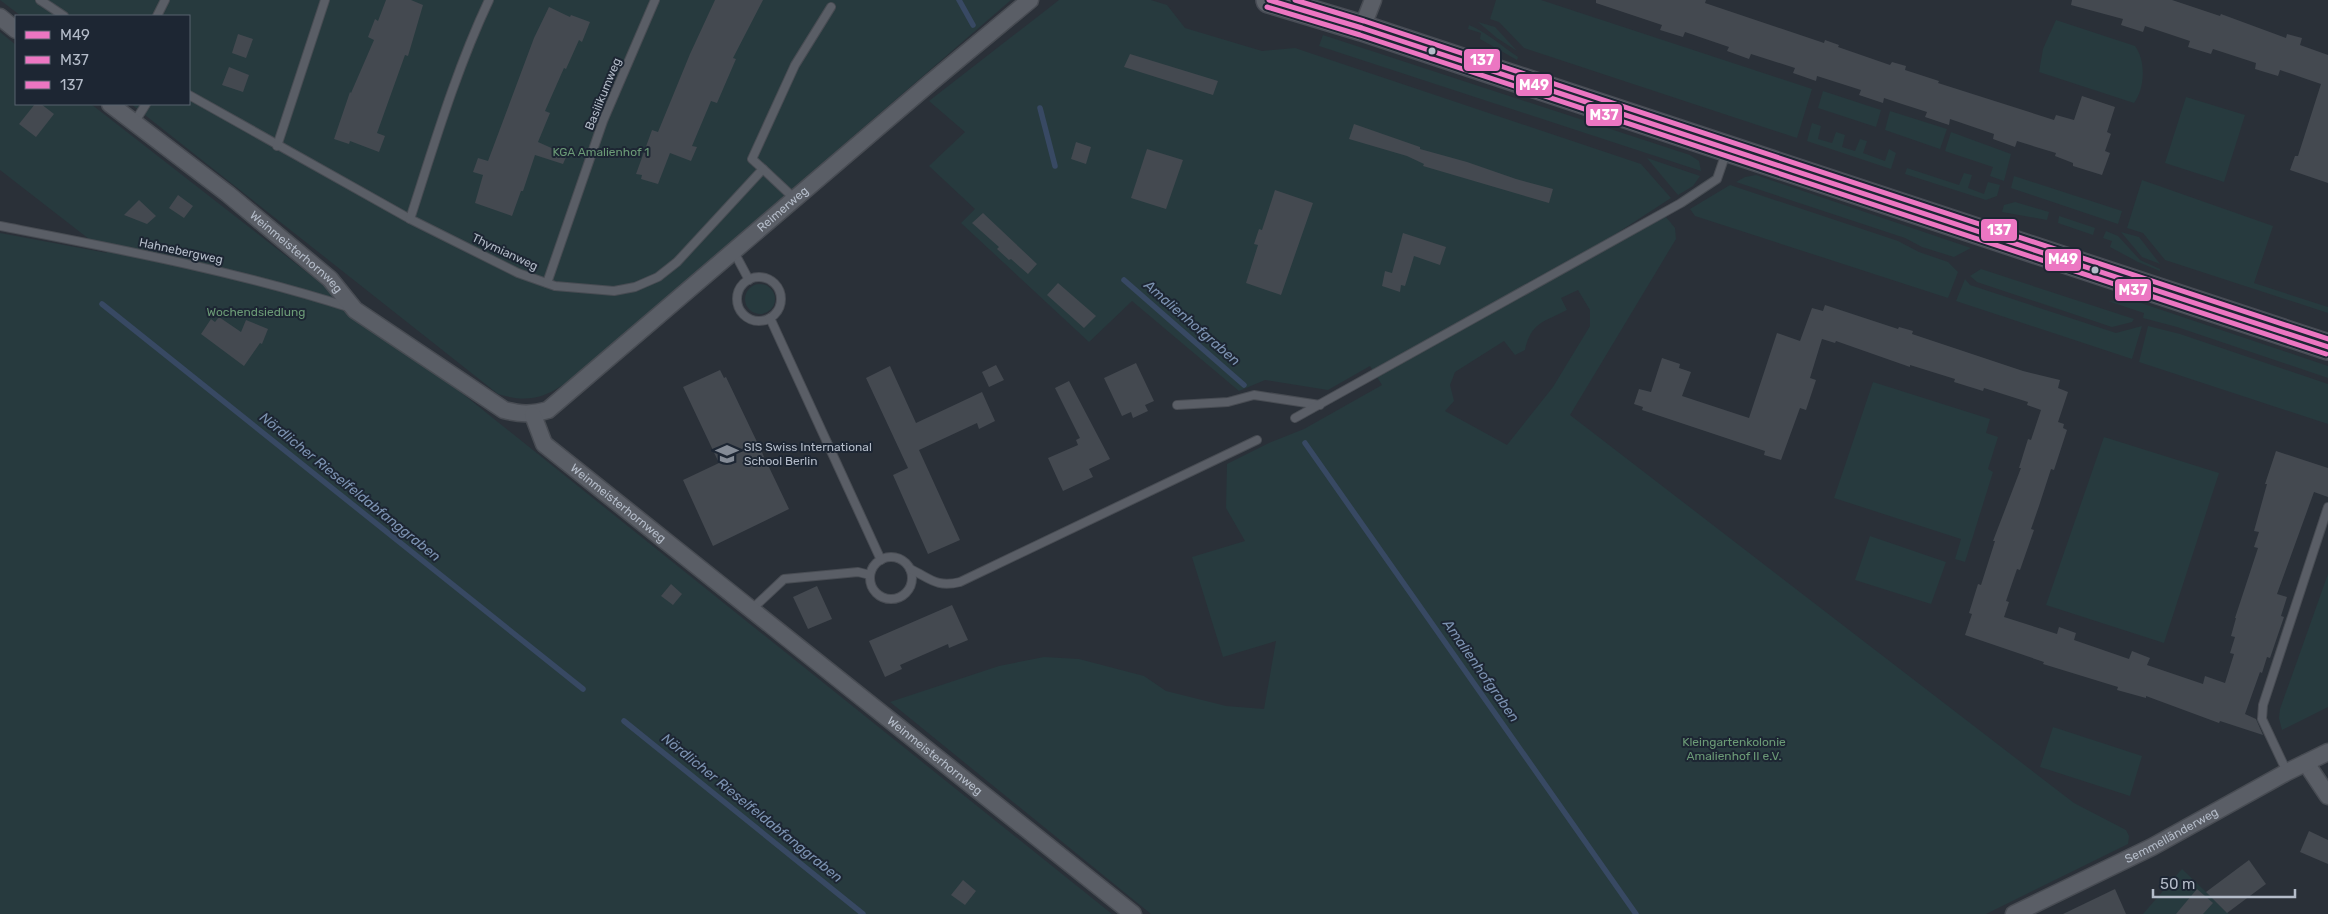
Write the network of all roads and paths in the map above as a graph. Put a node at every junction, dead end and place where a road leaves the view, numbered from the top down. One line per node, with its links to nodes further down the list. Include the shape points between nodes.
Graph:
1 (40, 0): 10 (lane)
2 (165, 0): 11 (lane)
3 (325, 0): 19 (lane)
4 (488, 0): 23 (lane, via 444,114)
5 (654, 0): 27 (lane, Basilikumweg, via 603,121)
6 (1030, 0): 22 (street, Reimerweg)
7 (1373, 0): 13 (street)
8 (1280, 2): 13 (main road)
9 (831, 7): 21 (lane, via 795,65 752,159)
10 (62, 15)
11 (158, 15)
12 (0, 17): 14 (street)
13 (1362, 28): 20 (main road)
14 (15, 29)
15 (190, 96): 19 (lane, Thymianweg)
16 (111, 105): 18 (street, Weinmeisterhornweg)
17 (145, 105): 18 (lane)
18 (134, 123): 28 (street, Weinmeisterhornweg, via 228,194 330,279)
19 (277, 146): 23 (lane, Thymianweg)
20 (1728, 148): 30 (main road); 32 (lane, via 1717,179 1681,203)
21 (763, 169): 22 (lane); 27 (lane, Thymianweg, via 677,262 658,277 636,287 614,291)
22 (795, 199): 25 (street, Reimerweg)
23 (410, 219): 27 (lane, Thymianweg, via 518,273)
24 (0, 226): 28 (lane, Hahnebergweg, via 233,273)
25 (734, 252): 26 (lane); 33 (street, Reimerweg, via 548,410)
26 (749, 280): 29 (lane, via 769,280 779,290 778,311); 29 (lane, via 739,291 741,311 752,320)
27 (547, 283)
28 (355, 310): 33 (street, Weinmeisterhornweg, via 504,410)
29 (770, 318): 37 (lane)
30 (2328, 347)
31 (1177, 405): 32 (lane, via 1228,402 1254,395)
32 (1320, 405): 34 (lane)
33 (533, 415): 40 (street, Weinmeisterhornweg, via 544,444)
34 (1295, 418)
35 (1256, 440): 38 (lane, via 960,582 936,583)
36 (2328, 507): 43 (lane, via 2262,705 2262,719)
37 (881, 560): 38 (lane, via 900,559); 39 (lane)
38 (910, 569): 39 (lane, via 912,583 909,590 898,598 884,598 878,594 873,589)
39 (870, 575): 40 (lane, via 858,572 784,579)
40 (751, 610): 45 (street, Weinmeisterhornweg)
41 (2328, 752): 42 (street, Semmelländerweg)
42 (2306, 763): 43 (street, Semmelländerweg); 44 (street)
43 (2287, 772): 46 (street, Semmelländerweg, via 2152,847)
44 (2328, 796)
45 (1133, 914)
46 (2014, 914)

